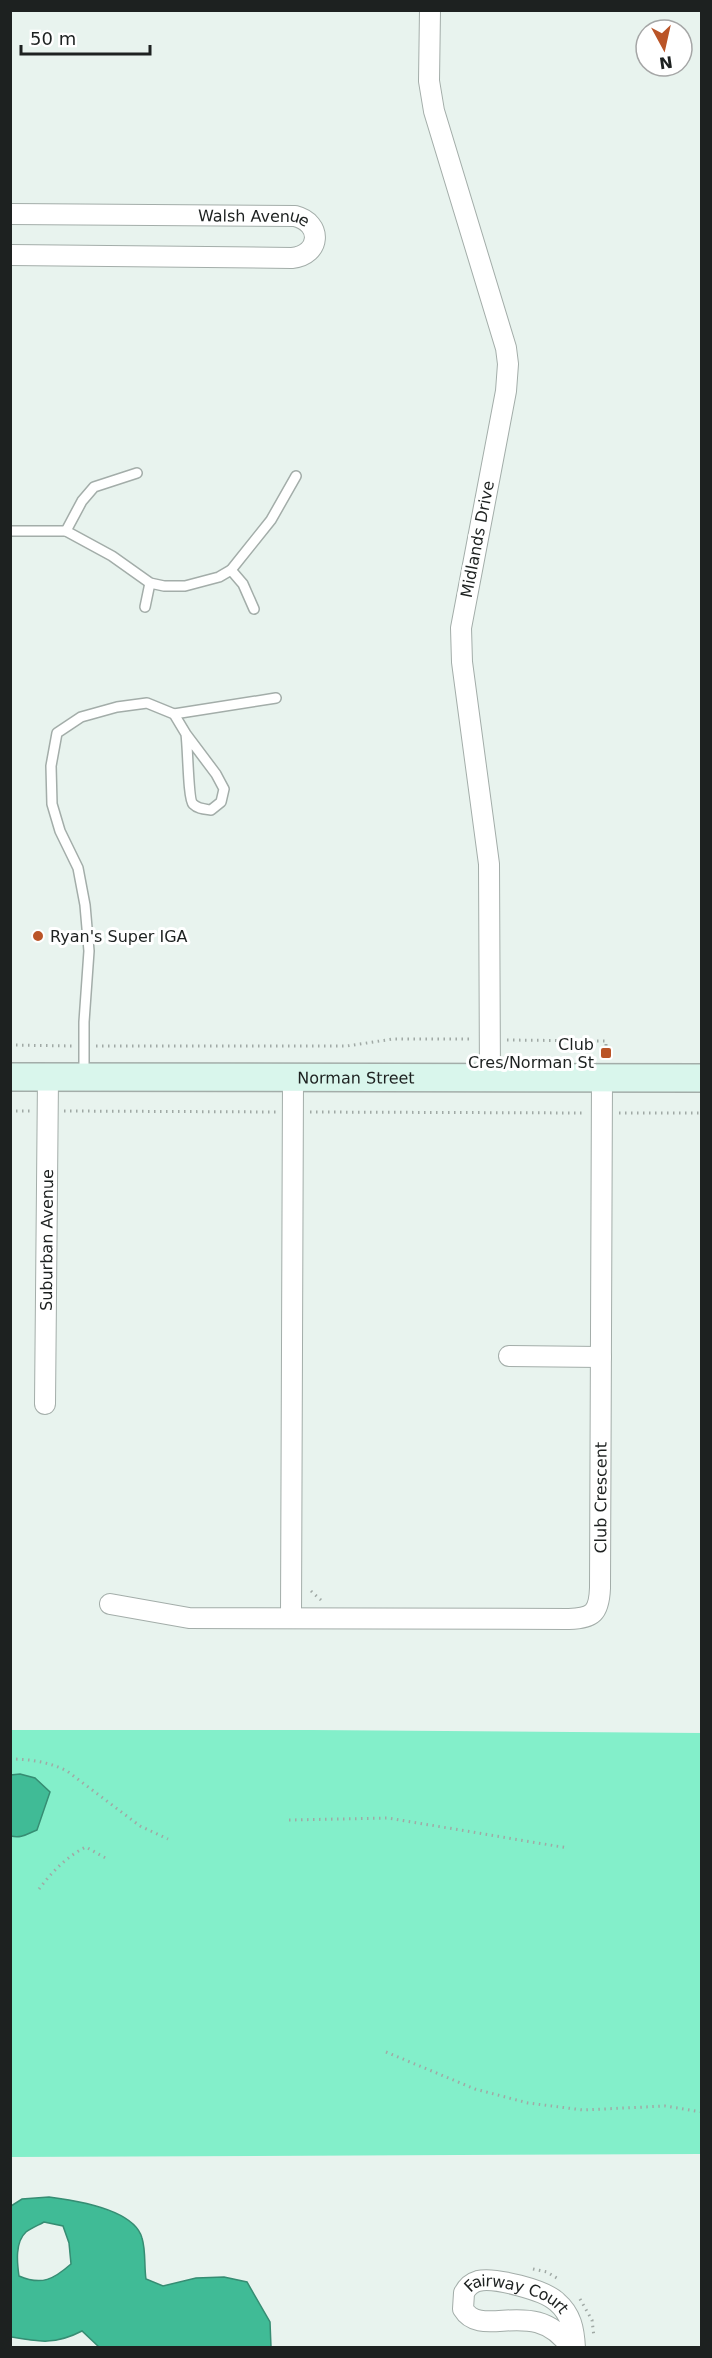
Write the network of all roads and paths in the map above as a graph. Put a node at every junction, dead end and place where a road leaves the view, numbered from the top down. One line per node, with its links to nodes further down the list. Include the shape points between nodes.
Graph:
1 (430, 10): 21 (street, Midlands Drive, via 429,81 434,111 508,364 461,628 462,662 489,864)
2 (10, 214): 3 (street, Walsh Avenue, via 295,216 308,221 315,237 308,253 292,258)
3 (10, 255)
4 (137, 473): 7 (lane, via 94,487)
5 (296, 476): 8 (lane, via 271,520)
6 (10, 531): 7 (lane)
7 (66, 531): 9 (lane)
8 (231, 570): 9 (lane, via 185,586); 11 (lane, via 243,584)
9 (150, 583): 10 (lane)
10 (145, 608)
11 (254, 609)
12 (276, 698): 13 (lane)
13 (174, 714): 14 (lane); 16 (lane, via 147,703 117,707 81,717 57,733 51,766 52,804 78,868 85,905 88,951)
14 (186, 734): 14 (lane, via 224,789 221,802 211,810 191,803)
15 (10, 1045): 16 (path)
16 (84, 1046): 17 (path); 20 (lane)
17 (347, 1046)
18 (10, 1077): 19 (main road, Norman Street)
19 (48, 1077): 20 (main road, Norman Street); 25 (street, Suburban Avenue)
20 (84, 1077): 22 (main road, Norman Street)
21 (490, 1077): 22 (main road, Norman Street); 23 (main road, Norman Street)
22 (293, 1078): 26 (street)
23 (602, 1078): 24 (main road, Norman Street); 27 (street, Club Crescent)
24 (702, 1078)
25 (48, 1111): 26 (path); 31 (street, Suburban Avenue)
26 (293, 1112): 27 (path); 33 (street)
27 (602, 1113): 28 (path); 30 (street, Club Crescent)
28 (702, 1113)
29 (509, 1356): 30 (street)
30 (602, 1357): 33 (street, Club Crescent, via 600,1588 594,1613 568,1619)
31 (45, 1404)
32 (110, 1604): 33 (street, Club Crescent, via 189,1618)
33 (291, 1618)
34 (10, 1759): 36 (path, via 39,1761 67,1771 140,1826)
35 (289, 1820): 37 (path, via 388,1818)
36 (168, 1839)
37 (568, 1848)
38 (109, 1860): 39 (path, via 86,1847 65,1860)
39 (39, 1889)
40 (386, 2052): 41 (path, via 475,2089 528,2103 583,2110 665,2106)
41 (702, 2112)
42 (573, 2348): 42 (street, Fairway Court, via 557,2332 538,2322 520,2318 485,2322 473,2319 464,2309 464,2293 476,2282 487,2281 547,2294 570,2318)

